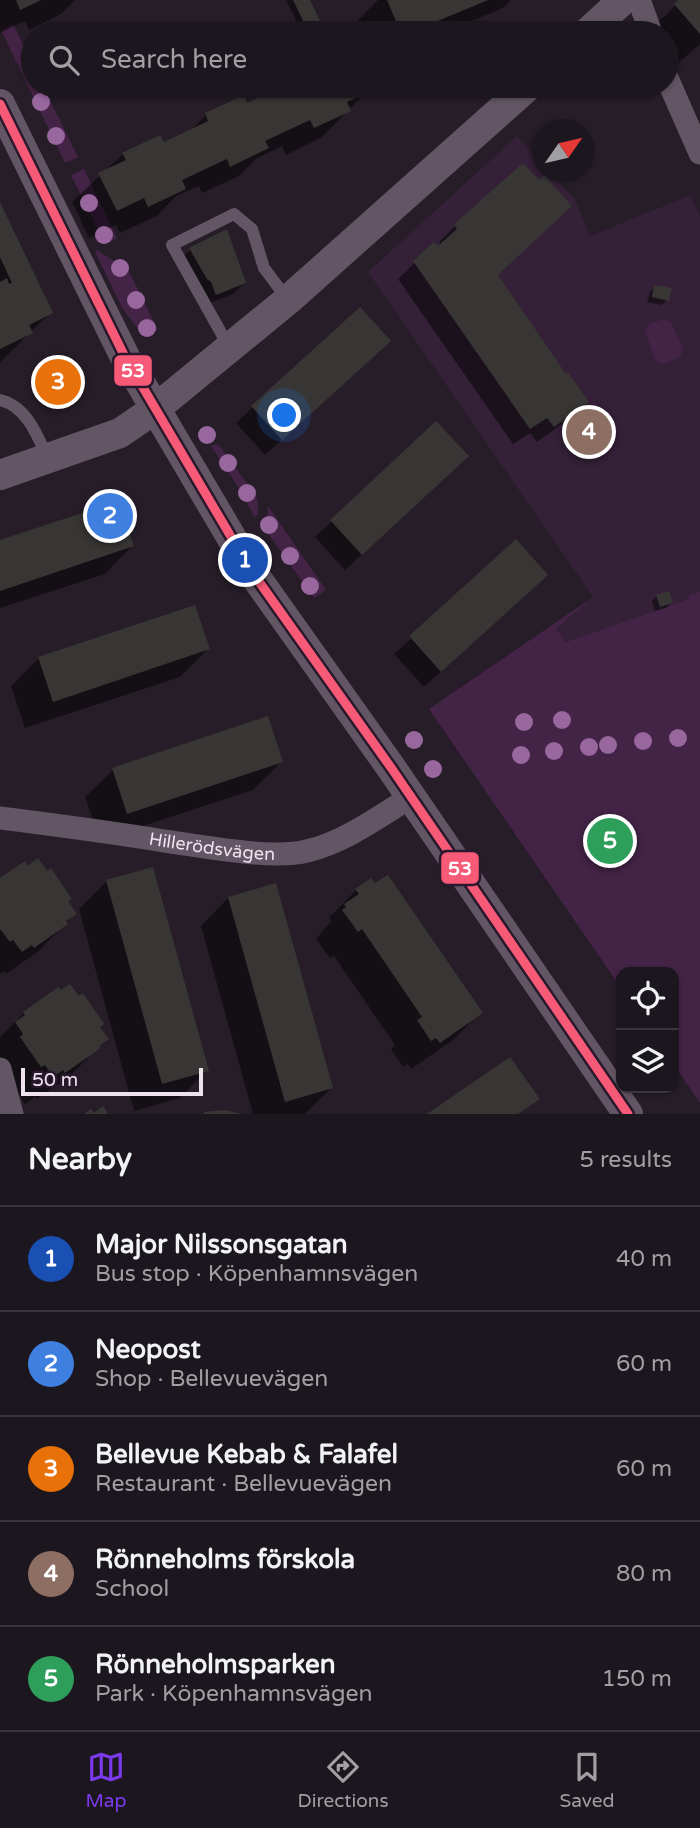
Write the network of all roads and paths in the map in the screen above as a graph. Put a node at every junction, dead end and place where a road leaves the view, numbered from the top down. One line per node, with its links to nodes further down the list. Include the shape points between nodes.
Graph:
1 (622, 0): 3 (street)
2 (639, 0): 4 (street)
3 (600, 21)
4 (646, 21)
5 (515, 98): 9 (street)
6 (676, 98): 8 (street)
7 (0, 104): 12 (street)
8 (700, 153)
9 (288, 300): 10 (street); 10 (lane, via 264,268 252,229 234,214 172,245)
10 (229, 347): 12 (street)
11 (0, 400): 13 (lane, via 19,410 35,428)
12 (155, 409): 13 (street, via 120,433); 15 (street, via 250,569)
13 (48, 459): 14 (street)
14 (0, 475)
15 (411, 797): 16 (street, Hillerödsvägen, via 365,826 306,852 233,850); 19 (street)
16 (0, 818)
17 (0, 1069): 18 (street)
18 (12, 1114)
19 (628, 1114)

